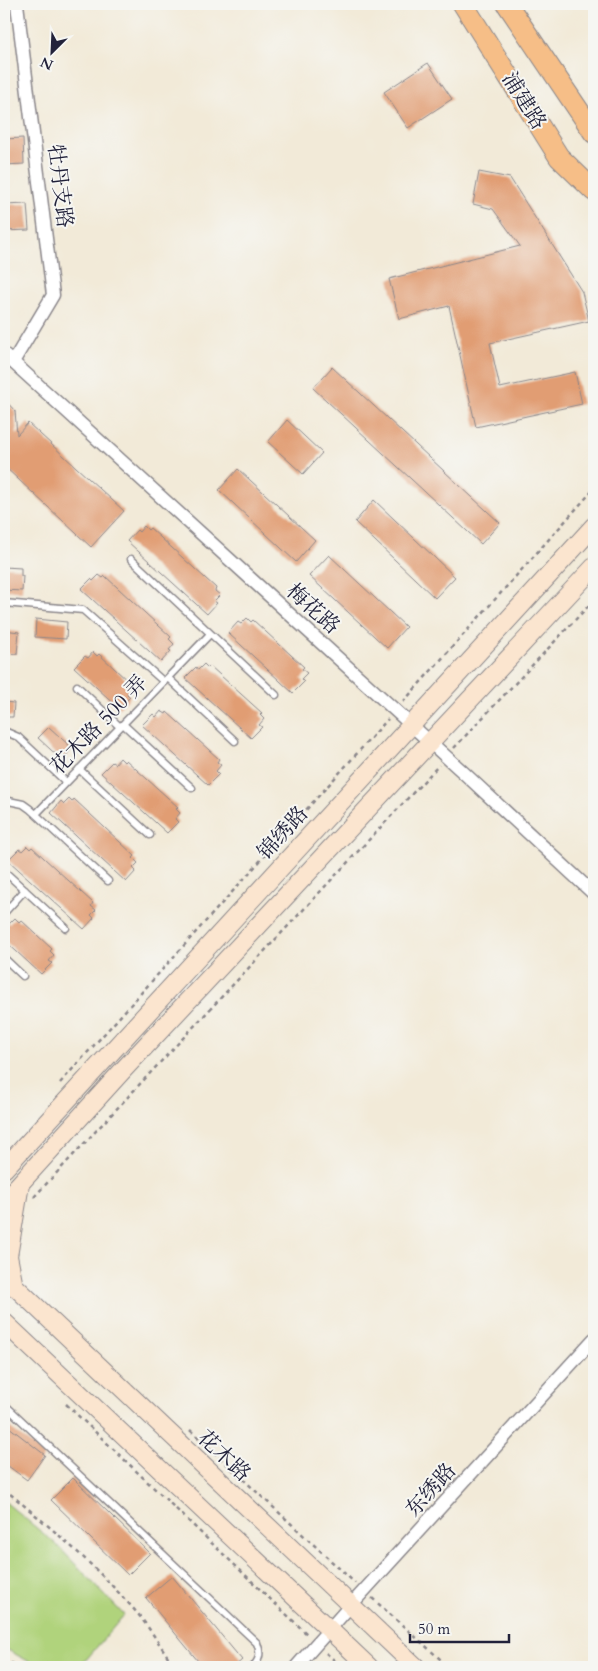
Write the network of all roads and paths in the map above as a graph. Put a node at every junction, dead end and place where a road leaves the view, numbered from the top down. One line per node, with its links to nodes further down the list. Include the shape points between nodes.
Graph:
1 (17, 4): 6 (street, 牡丹支路, via 53,295)
2 (463, 4): 5 (main road, 浦建路, via 559,156)
3 (507, 4): 4 (main road, 浦建路)
4 (594, 133)
5 (594, 191)
6 (8, 358): 17 (street, 梅花路)
7 (594, 489): 17 (path)
8 (594, 526): 19 (main road, 锦绣路)
9 (131, 559): 13 (lane)
10 (594, 567): 22 (main road)
11 (594, 600): 23 (path)
12 (4, 603): 14 (lane, via 83,610)
13 (210, 634): 14 (lane, 花木路 500 弄); 16 (lane)
14 (166, 680): 18 (lane, 花木路 500 弄); 21 (lane)
15 (77, 686): 18 (lane)
16 (276, 695)
17 (395, 711): 19 (street, 梅花路); 38 (path)
18 (122, 725): 24 (lane, 花木路 500 弄); 26 (lane)
19 (411, 725): 22 (street, 梅花路); 39 (main road, 锦绣路)
20 (4, 731): 25 (lane, via 18,737)
21 (235, 741)
22 (431, 743): 23 (street, 梅花路); 40 (main road, via 130,1062)
23 (446, 757): 33 (street, 梅花路); 41 (path)
24 (79, 769): 25 (lane, 花木路 500 弄); 29 (lane)
25 (66, 782): 28 (lane, 花木路 500 弄)
26 (192, 788)
27 (4, 800): 28 (lane, via 23,804)
28 (36, 814): 31 (lane)
29 (150, 835)
30 (4, 871): 32 (lane)
31 (108, 881)
32 (25, 890): 34 (lane); 35 (lane)
33 (594, 894)
34 (4, 913)
35 (66, 928)
36 (4, 958): 37 (lane)
37 (23, 976)
38 (57, 1087)
39 (4, 1169)
40 (20, 1184): 42 (main road); 43 (main road, via 8,1256)
41 (33, 1198)
42 (4, 1201)
43 (9, 1282): 52 (main road, 花木路)
44 (4, 1322): 45 (main road)
45 (11, 1335): 53 (main road)
46 (594, 1339): 51 (street, 东绣路)
47 (61, 1398): 54 (path)
48 (4, 1404): 58 (lane, via 257,1643 259,1661)
49 (183, 1423): 51 (path)
50 (4, 1489): 57 (path, via 42,1520 113,1588 138,1615)
51 (365, 1591): 52 (street, 东绣路); 63 (path)
52 (350, 1606): 53 (street, 东绣路); 62 (main road, 花木路)
53 (330, 1630): 54 (street, 东绣路); 61 (main road)
54 (317, 1644): 59 (street, 东绣路); 60 (path)
55 (4, 1659): 56 (path)
56 (19, 1667)
57 (175, 1667)
58 (253, 1667)
59 (296, 1667)
60 (342, 1667)
61 (370, 1667)
62 (416, 1667)
63 (449, 1667)

